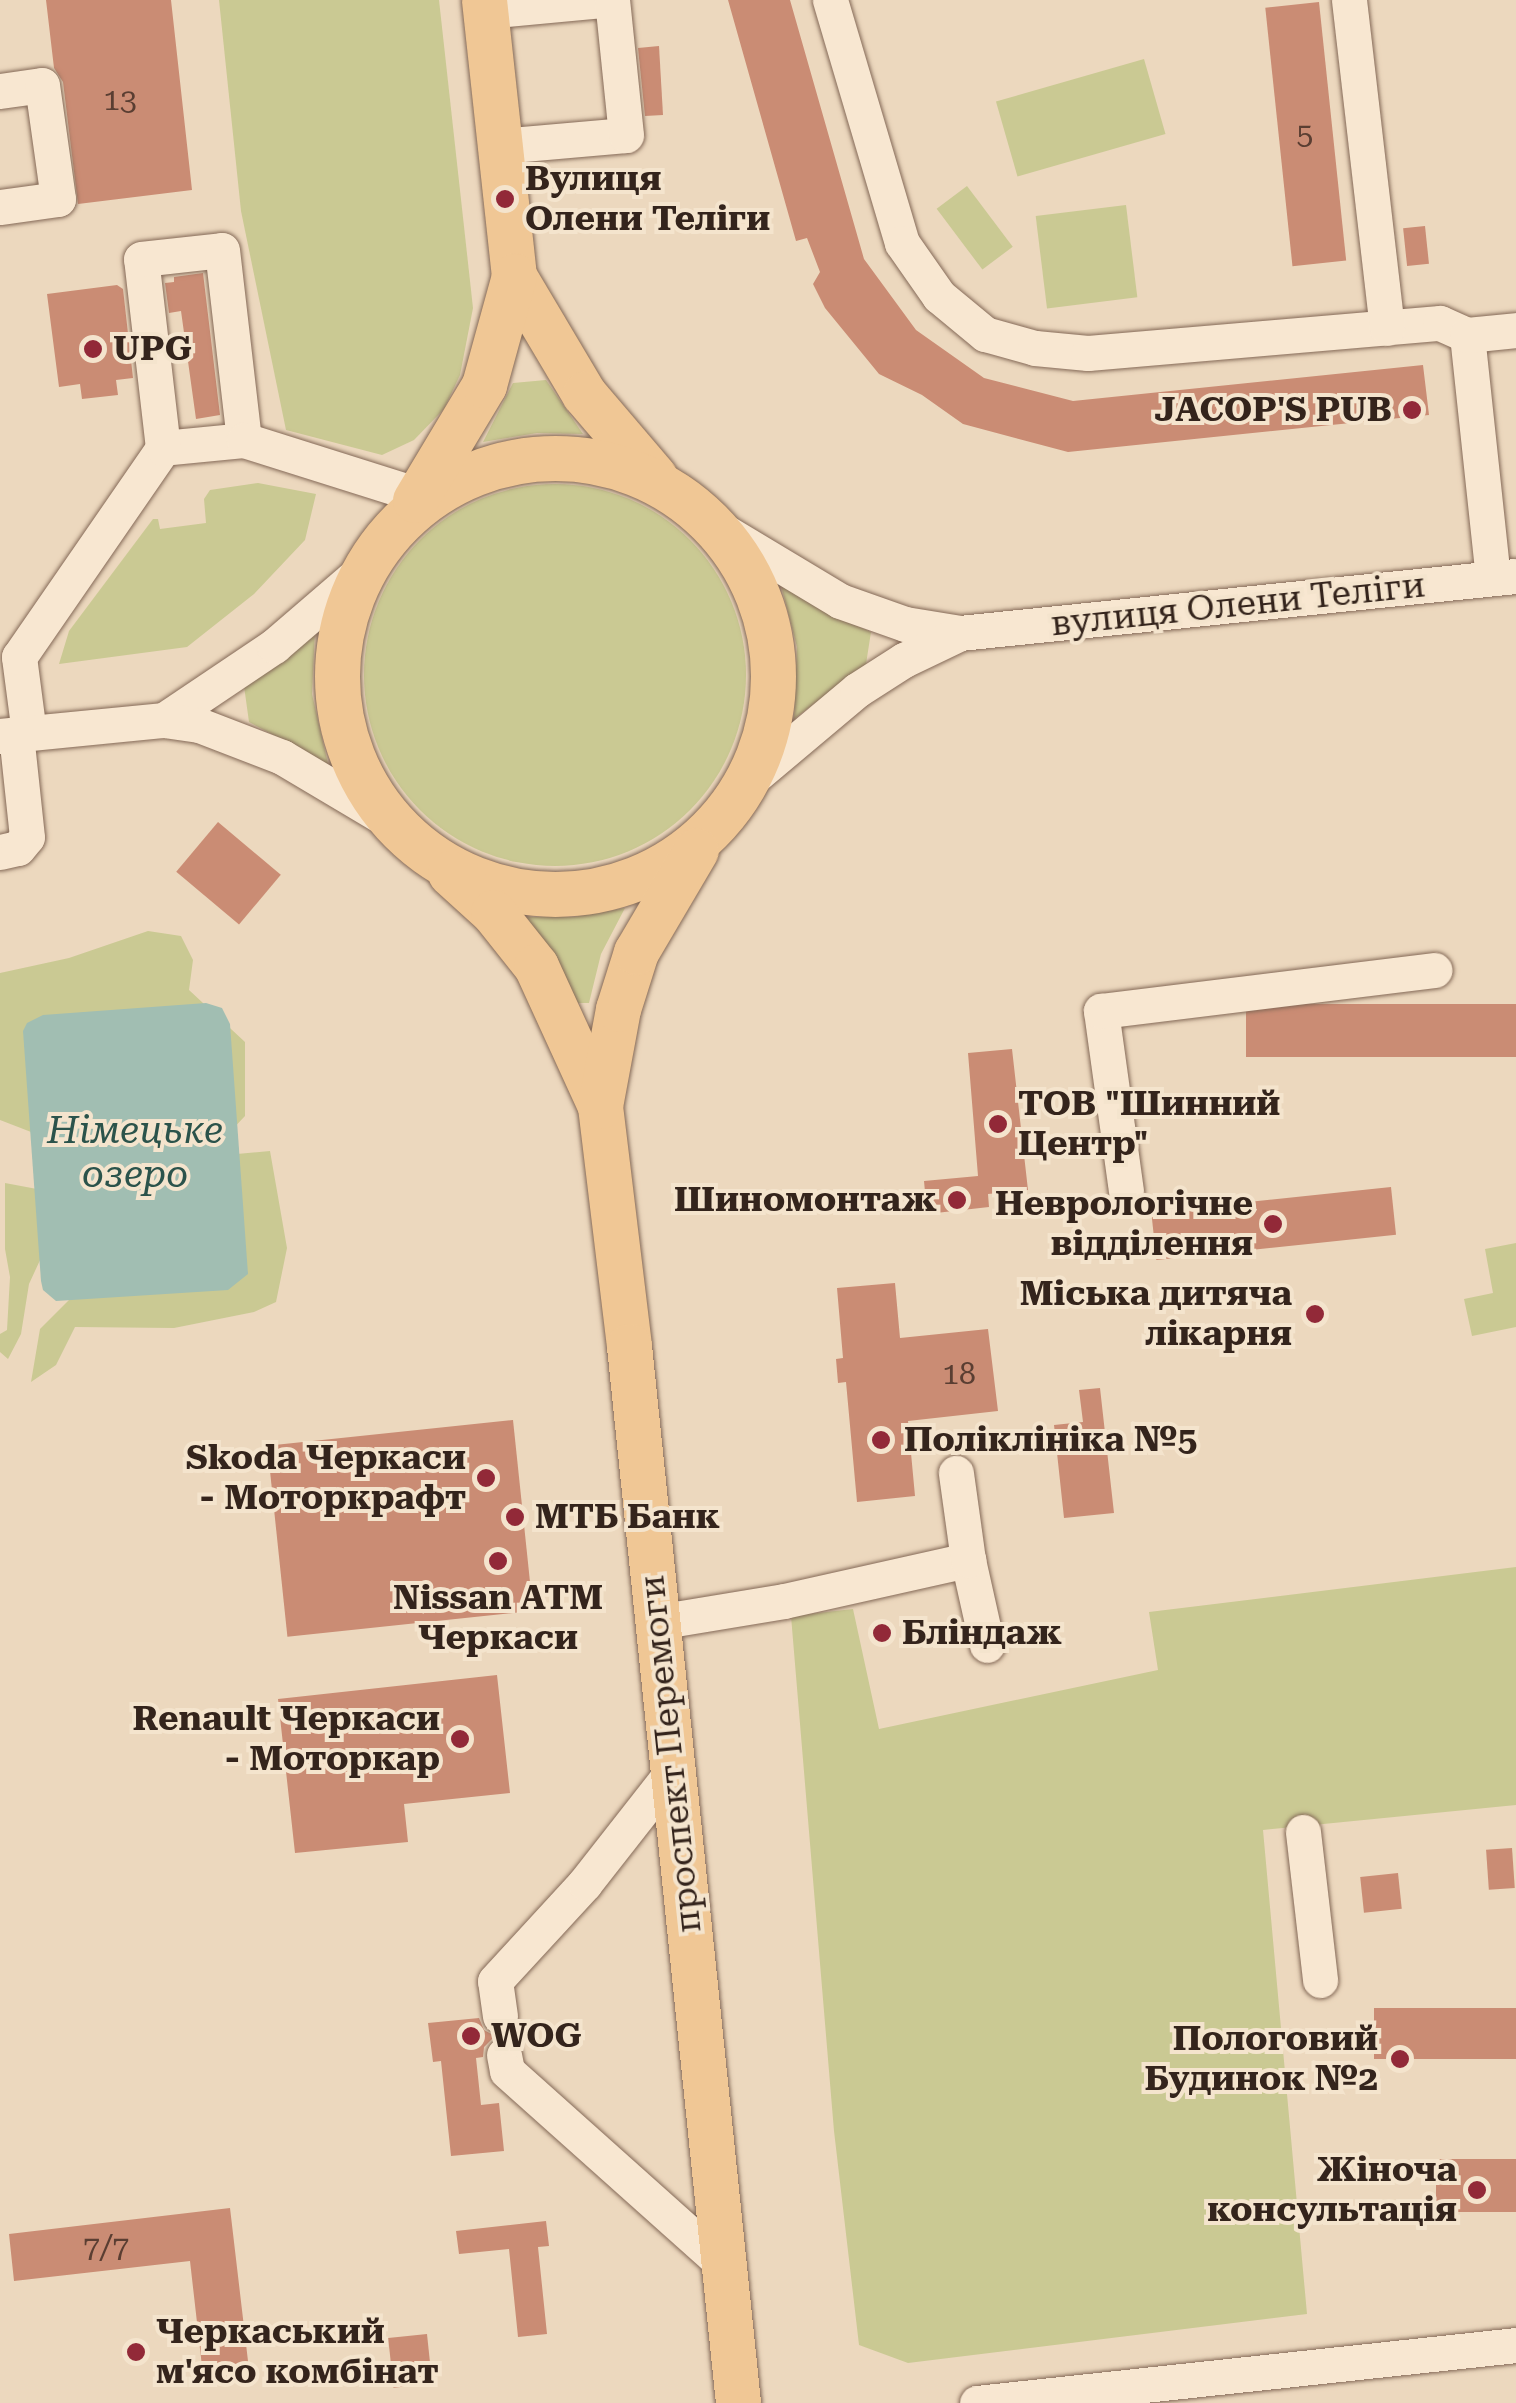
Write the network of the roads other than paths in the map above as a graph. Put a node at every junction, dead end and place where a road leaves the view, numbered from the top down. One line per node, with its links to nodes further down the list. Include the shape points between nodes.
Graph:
1 (603, 0): 5 (street)
2 (612, 0): 7 (street, via 626,134)
3 (830, 0): 10 (street, via 902,243 938,296 985,334 1036,348 1110,353)
4 (1350, 0): 10 (street)
5 (485, 6): 7 (main road)
6 (0, 91): 8 (street, via 42,85 58,199)
7 (500, 146): 9 (main road)
8 (0, 207)
9 (514, 276): 15 (main road, via 584,394); 16 (main road, via 484,384)
10 (1387, 328): 12 (street, via 1449,323)
11 (1516, 330): 12 (street)
12 (1467, 335): 19 (street)
13 (244, 440): 14 (street); 14 (street, via 222,250 142,259); 16 (street)
14 (164, 448): 22 (street, via 19,657)
15 (663, 486): 16 (main road, via 605,463 543,457 468,475); 17 (main road)
16 (411, 506): 18 (main road, проспект Перемоги)
17 (712, 524): 20 (street, вулиця Олени Теліги, via 840,602 905,624); 23 (main road, via 749,574 770,633 770,710)
18 (366, 567): 21 (street, via 274,646); 24 (main road, проспект Перемоги, via 343,624 339,702 362,776)
19 (1504, 577): 20 (street, вулиця Олени Теліги)
20 (960, 633): 23 (street, вулиця Олени Теліги, via 857,690)
21 (164, 720): 22 (street); 24 (street, via 245,740)
22 (15, 734): 26 (street, via 26,837 18,848)
23 (745, 784): 25 (main road)
24 (398, 826): 27 (main road, проспект Перемоги)
25 (707, 832): 27 (main road, via 657,868 598,890 508,892); 29 (main road, проспект Перемоги, via 636,952)
26 (0, 852)
27 (450, 873): 29 (main road, проспект Перемоги, via 493,912 536,966)
28 (1434, 970): 30 (street, via 1100,1011)
29 (600, 1106): 33 (main road, проспект Перемоги)
30 (1126, 1191)
31 (956, 1473): 32 (street)
32 (968, 1560): 33 (street); 34 (street)
33 (658, 1622): 35 (main road, проспект Перемоги)
34 (987, 1645)
35 (672, 1772): 38 (street, via 586,1883 496,1981); 40 (main road, проспект Перемоги)
36 (1303, 1832): 37 (street)
37 (1320, 1980)
38 (500, 2016)
39 (504, 2055): 40 (street, via 507,2071)
40 (725, 2266): 43 (main road, проспект Перемоги)
41 (1516, 2345): 42 (street)
42 (1268, 2389): 44 (street)
43 (738, 2403)
44 (977, 2403)

